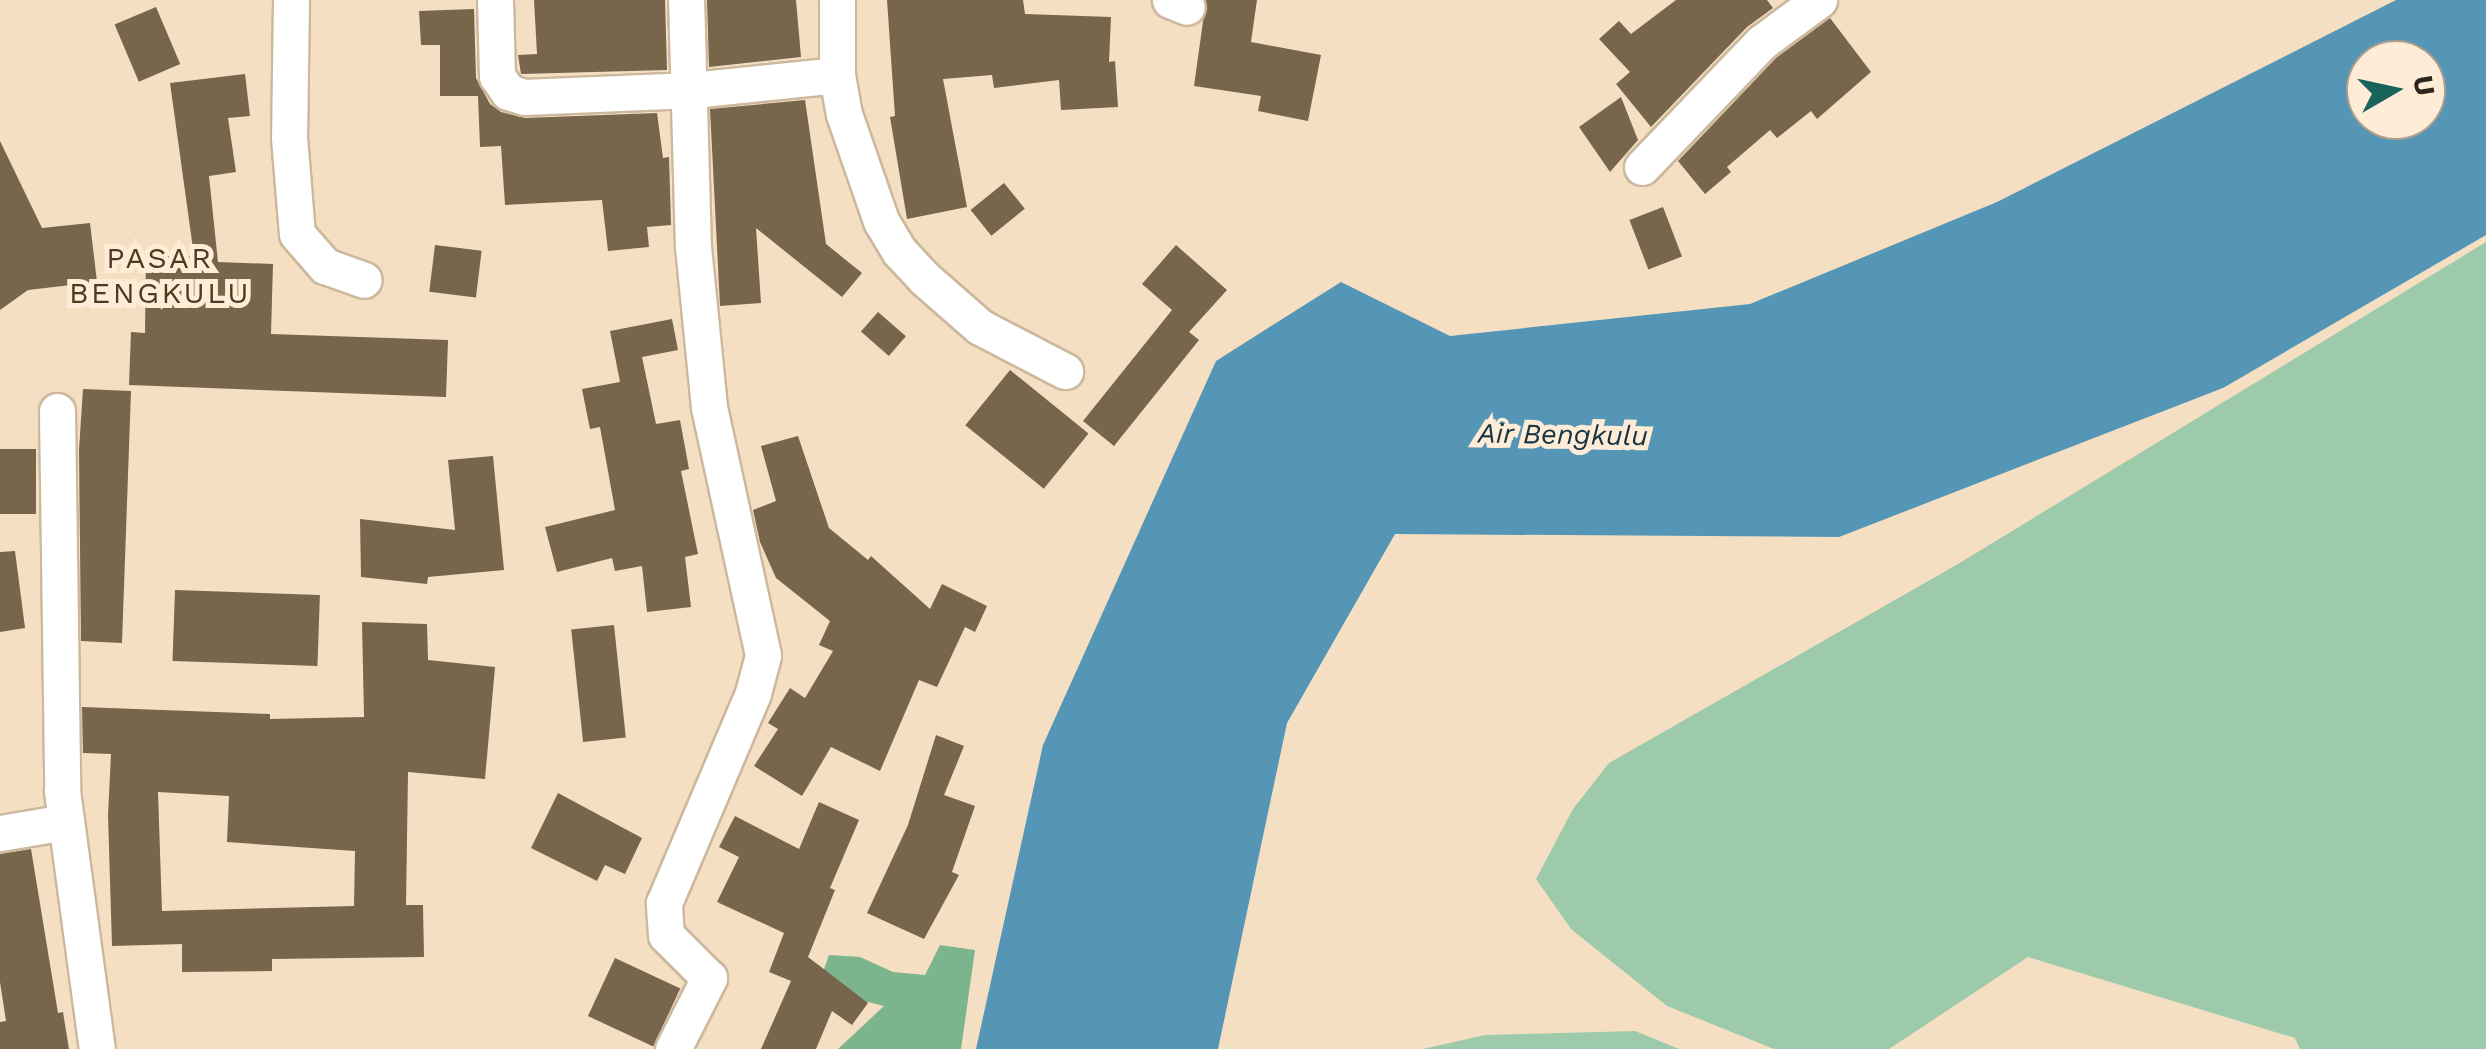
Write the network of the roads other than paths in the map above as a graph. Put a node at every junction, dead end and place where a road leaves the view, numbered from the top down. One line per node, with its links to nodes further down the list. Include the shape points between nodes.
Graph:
1 (290, 0): 9 (street, via 289,136 298,234 325,266)
2 (495, 0): 7 (street, via 495,66 508,92 532,98)
3 (686, 0): 7 (street)
4 (837, 0): 6 (street)
5 (1819, 0): 8 (street, via 1762,42)
6 (837, 75): 7 (street); 10 (street, via 869,194 899,250 980,326)
7 (692, 90): 15 (street, via 693,248 710,408 763,655 753,694 664,903 666,936 709,978)
8 (1642, 167)
9 (364, 280)
10 (1065, 371)
11 (58, 411): 12 (street)
12 (66, 822): 13 (street); 14 (street)
13 (0, 834)
14 (98, 1049)
15 (673, 1049)

